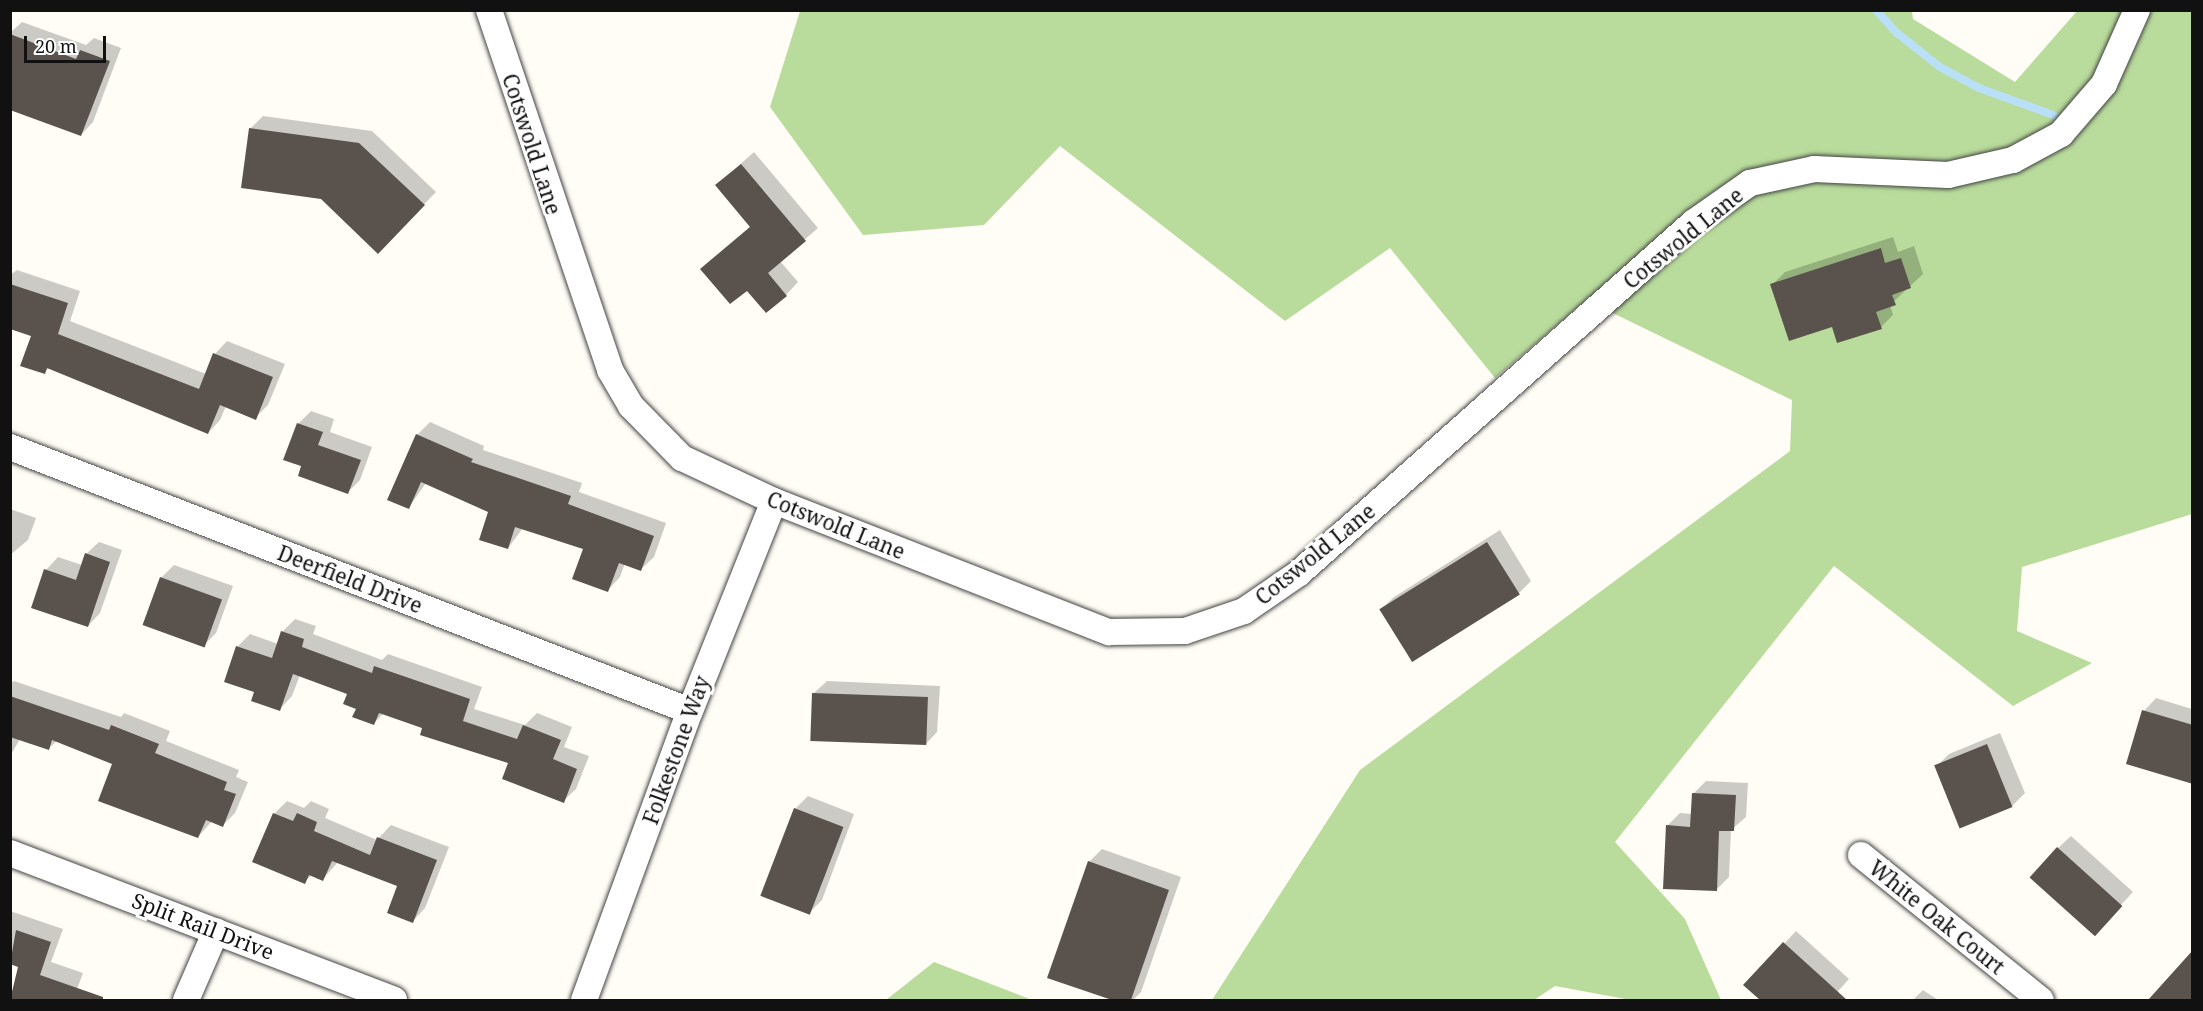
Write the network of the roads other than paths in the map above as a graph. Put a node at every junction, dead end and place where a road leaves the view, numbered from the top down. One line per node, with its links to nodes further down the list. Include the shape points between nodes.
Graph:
1 (489, 10): 4 (street, Cotswold Lane, via 610,370 631,406 682,458)
2 (2137, 10): 4 (street, Cotswold Lane, via 2104,84 2061,134 2013,160 1948,175 1814,169 1750,183 1693,223 1299,573 1244,611 1185,631 1109,632)
3 (10, 447): 5 (street, Deerfield Drive)
4 (774, 501): 5 (street, Folkestone Way)
5 (690, 711): 11 (street, Folkestone Way)
6 (10, 853): 8 (street, Split Rail Drive)
7 (1861, 855): 12 (street, White Oak Court)
8 (216, 931): 9 (street); 10 (street, Split Rail Drive)
9 (186, 1000)
10 (394, 1000)
11 (584, 1000)
12 (2041, 1000)

